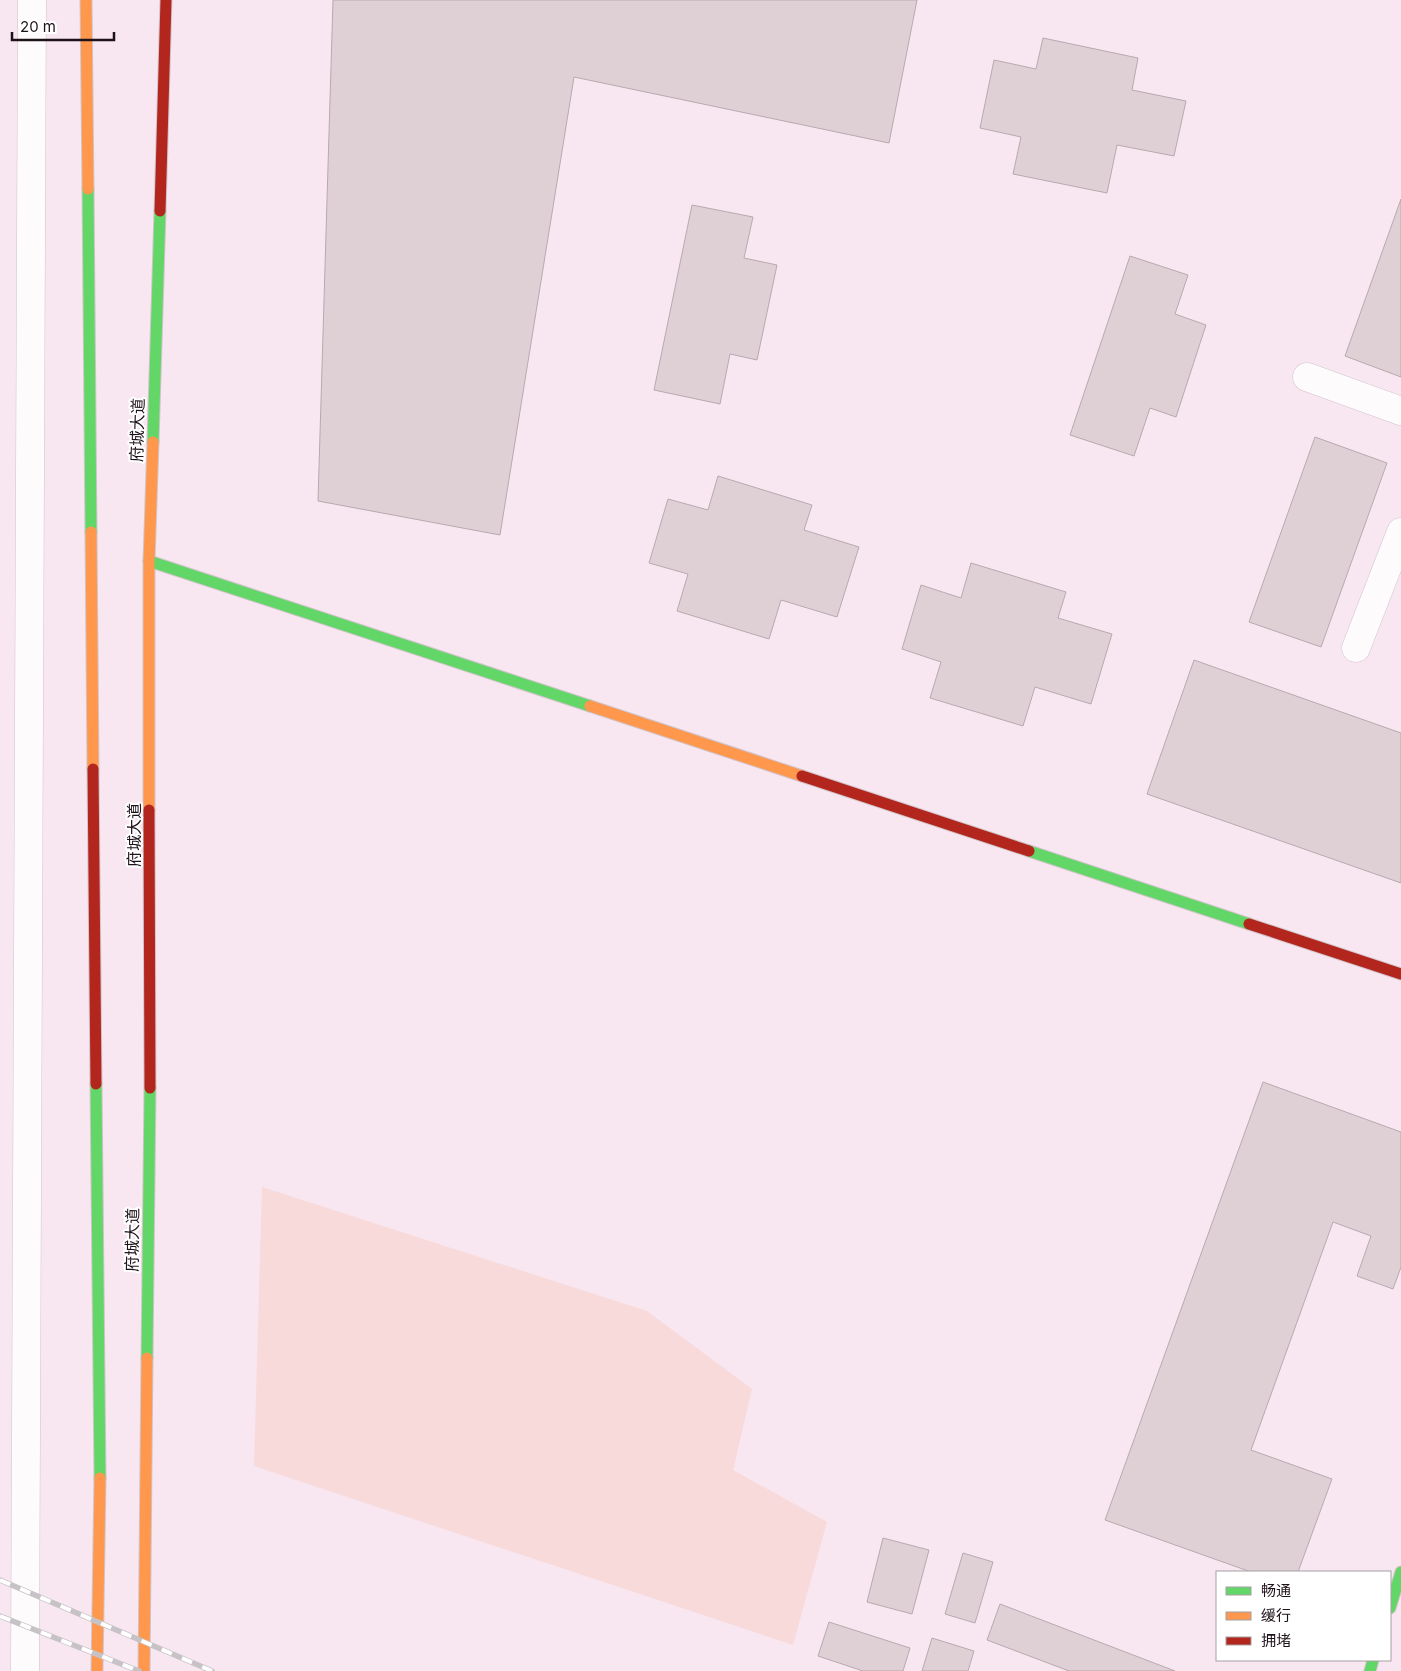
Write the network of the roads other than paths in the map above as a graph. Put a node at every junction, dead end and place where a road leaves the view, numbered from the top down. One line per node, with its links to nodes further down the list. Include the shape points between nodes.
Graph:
1 (32, 0): 12 (street)
2 (86, 0): 13 (main road, 府城大道, via 100,1505)
3 (166, 0): 7 (main road, 府城大道)
4 (1307, 377): 5 (street)
5 (1401, 411)
6 (1401, 532): 8 (street)
7 (150, 561): 9 (main road); 14 (main road, 府城大道, via 150,1072)
8 (1356, 648)
9 (1401, 974)
10 (1401, 1572): 11 (main road)
11 (1391, 1605)
12 (25, 1671)
13 (97, 1671)
14 (144, 1671)

